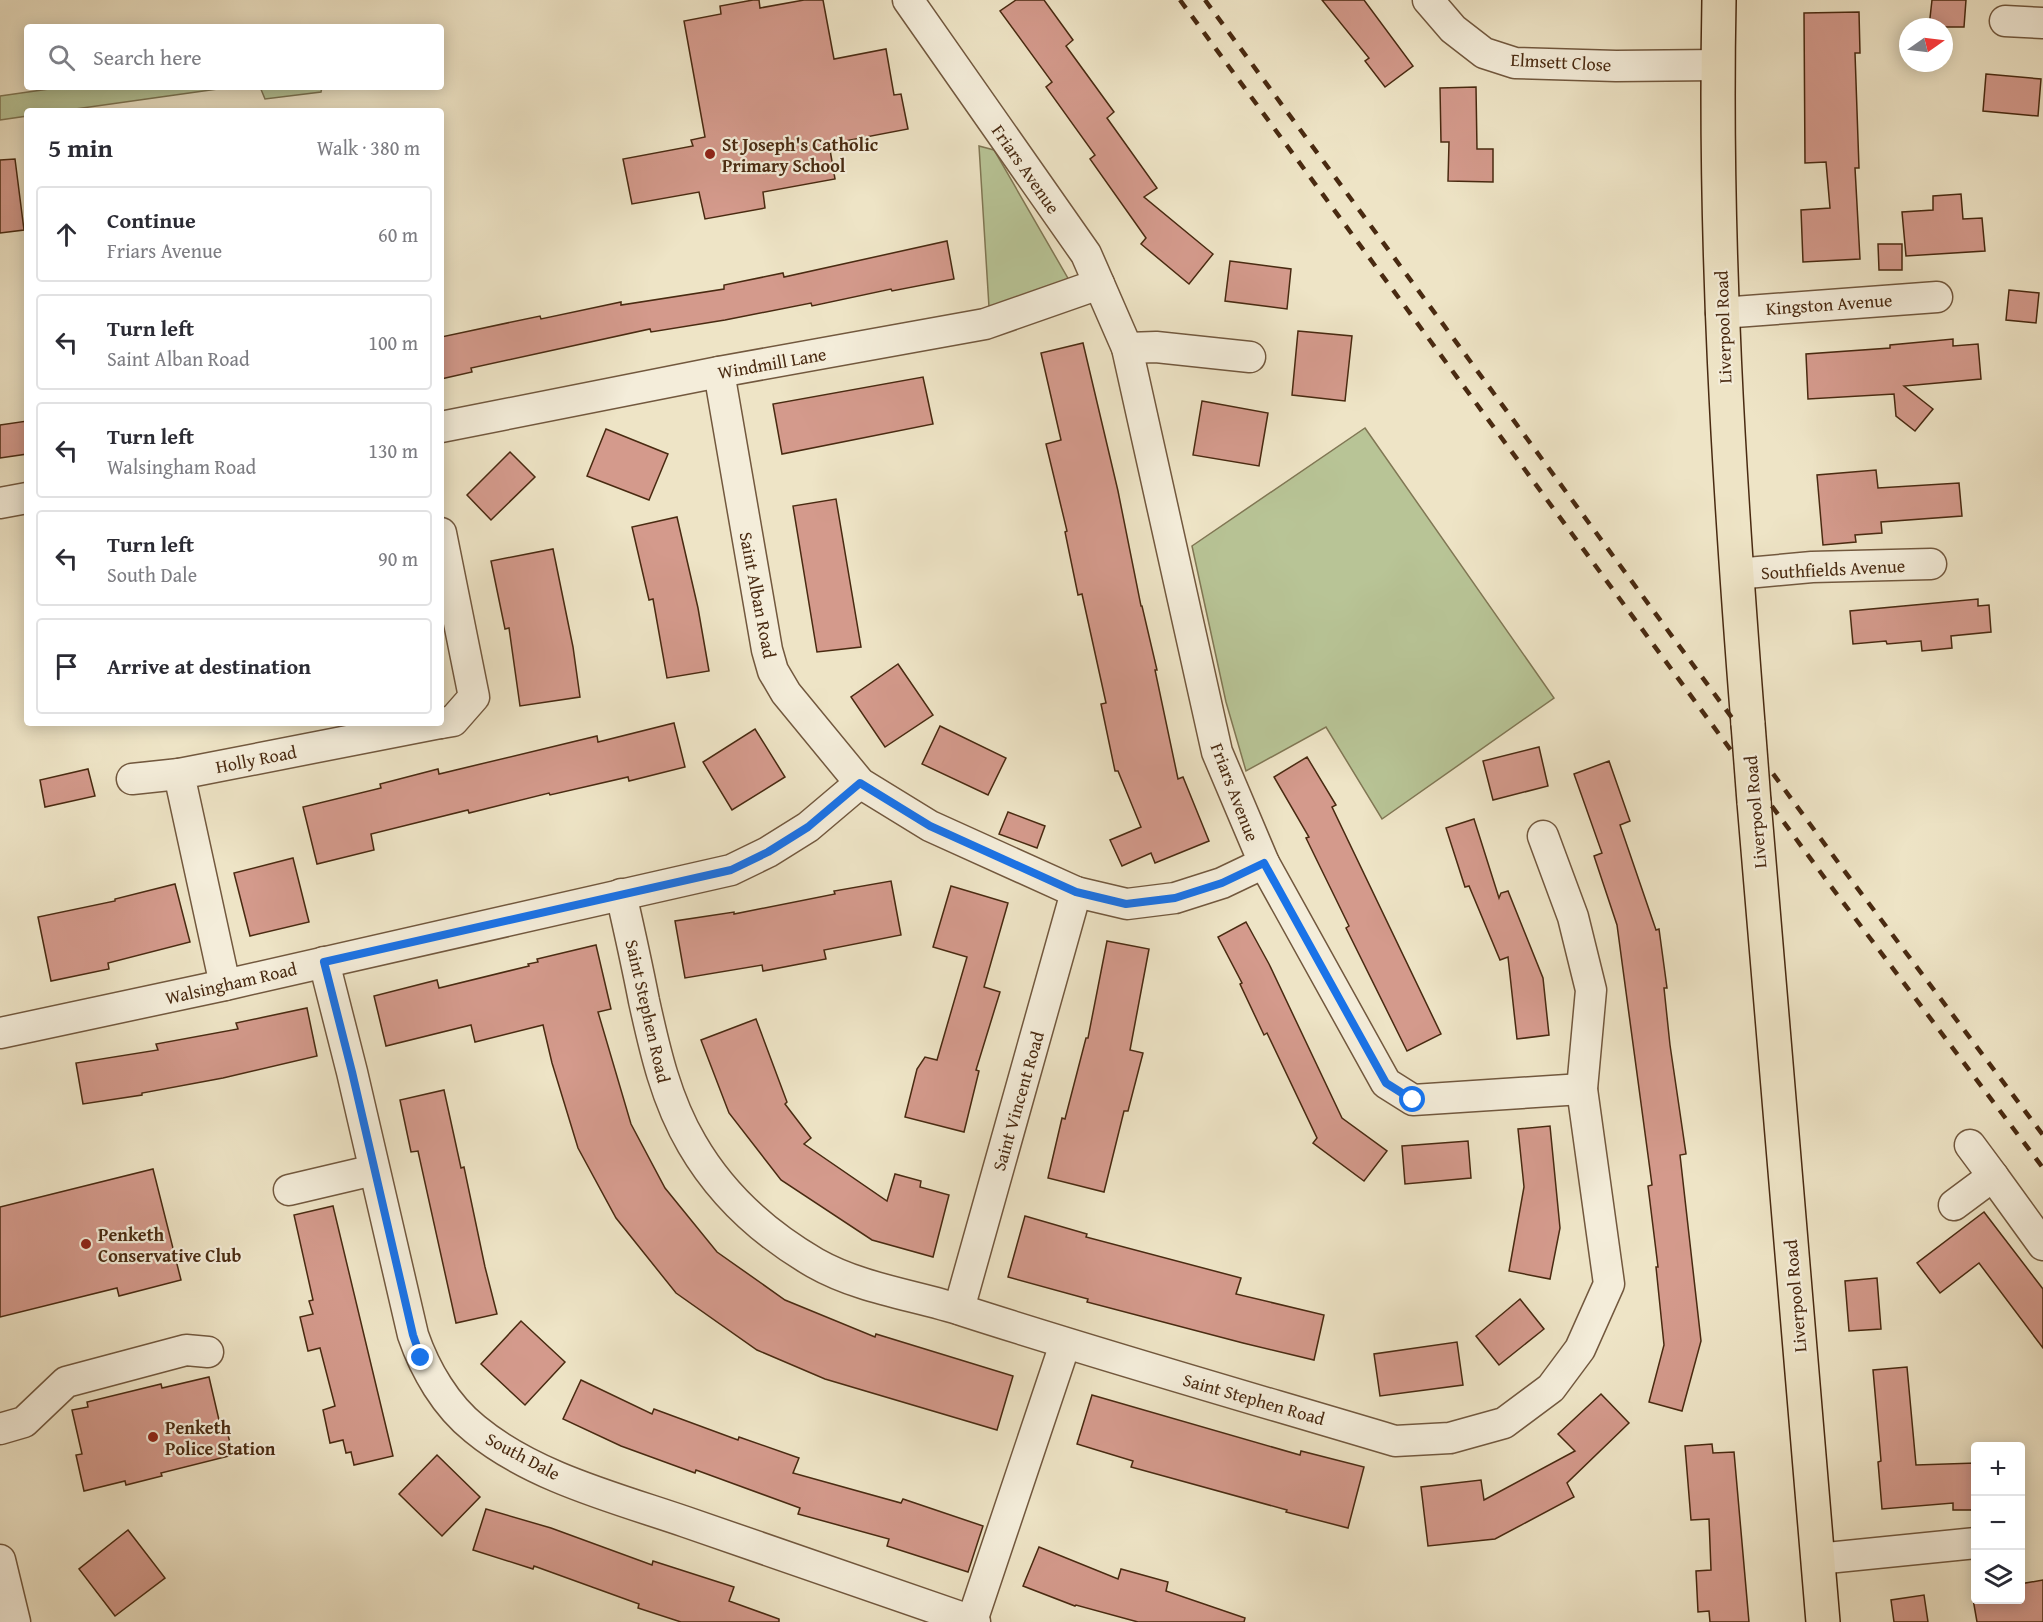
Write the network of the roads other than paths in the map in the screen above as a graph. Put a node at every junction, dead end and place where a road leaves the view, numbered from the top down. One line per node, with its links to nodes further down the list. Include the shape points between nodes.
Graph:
1 (908, 0): 7 (street, Friars Avenue, via 1086,254)
2 (1428, 0): 6 (street, Elmsett Close, via 1453,29 1484,53 1515,63)
3 (1719, 0): 6 (highway, Liverpool Road)
4 (2005, 21): 5 (street)
5 (2043, 24)
6 (1718, 65): 9 (highway, Liverpool Road)
7 (1100, 284): 10 (street, Friars Avenue); 12 (street, Windmill Lane, via 985,324)
8 (1937, 297): 9 (street, Kingston Avenue)
9 (1721, 313): 18 (highway, Liverpool Road)
10 (1127, 348): 11 (street, via 1156,347); 25 (street, Friars Avenue, via 1217,752)
11 (1249, 358)
12 (718, 372): 13 (street, Windmill Lane); 23 (street, Saint Alban Road, via 773,671 786,693)
13 (444, 426)
14 (24, 499): 15 (street)
15 (0, 503)
16 (444, 548): 19 (street, Holly Road, via 474,697 453,720)
17 (1931, 564): 18 (street, Southfields Avenue, via 1812,567)
18 (1736, 574): 43 (highway, Liverpool Road, bridge)
19 (444, 722)
20 (425, 726): 21 (street, Holly Road)
21 (179, 774): 22 (street, Holly Road); 29 (street)
22 (132, 779)
23 (860, 783): 26 (street, Saint Alban Road, via 930,826); 27 (street, Walsingham Road, via 808,827 731,870)
24 (1543, 836): 31 (street, Saint Stephen Road, via 1573,917 1591,990)
25 (1264, 863): 26 (street, Saint Alban Road, via 1222,883 1175,898 1126,904); 31 (street, Friars Avenue, via 1386,1083 1413,1100)
26 (1076, 892): 38 (street, Saint Vincent Road)
27 (621, 894): 28 (street, Walsingham Road); 38 (street, Saint Stephen Road, via 657,1059 692,1145 719,1183 779,1240 817,1264 858,1282)
28 (324, 962): 29 (street, Walsingham Road); 33 (street, South Dale)
29 (225, 985): 30 (street, Walsingham Road)
30 (0, 1033)
31 (1582, 1089): 39 (street, Saint Stephen Road, via 1609,1284 1580,1349 1551,1388 1504,1423 1450,1438 1395,1441)
32 (1970, 1145): 34 (street)
33 (374, 1170): 35 (street); 46 (street, South Dale, via 421,1358 454,1409 474,1429 502,1449 581,1486)
34 (1994, 1176): 36 (street); 37 (street)
35 (289, 1190)
36 (1954, 1204)
37 (2043, 1245)
38 (959, 1309): 39 (street, Saint Stephen Road)
39 (1065, 1344): 46 (street)
40 (207, 1352): 41 (street, via 186,1350 66,1382 24,1422)
41 (0, 1429)
42 (1971, 1544): 43 (street)
43 (1817, 1559): 47 (highway, Liverpool Road)
44 (0, 1560): 45 (street)
45 (15, 1622)
46 (974, 1622)
47 (1823, 1622)

